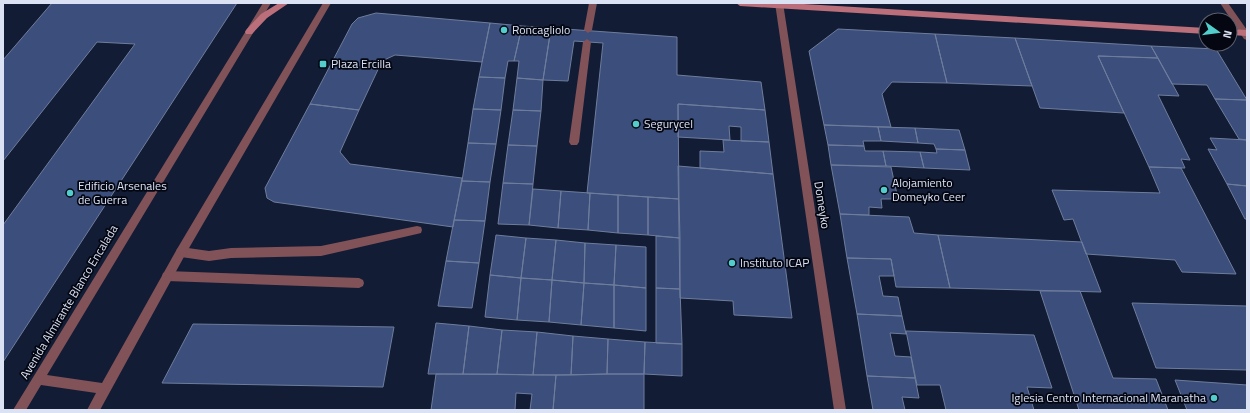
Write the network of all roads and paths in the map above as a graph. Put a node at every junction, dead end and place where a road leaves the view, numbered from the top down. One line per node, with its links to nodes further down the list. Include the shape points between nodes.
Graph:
1 (267, 3): 10 (street, Avenida Almirante Blanco Encalada)
2 (285, 3): 10 (street, via 264,16)
3 (327, 3): 15 (street)
4 (593, 3): 8 (street)
5 (740, 3): 7 (street)
6 (1224, 3): 11 (street)
7 (779, 4): 9 (street); 22 (street, Domeyko)
8 (588, 30)
9 (1198, 30)
10 (249, 32): 18 (street, Avenida Almirante Blanco Encalada)
11 (1246, 34)
12 (587, 42): 13 (street)
13 (574, 142)
14 (417, 230): 15 (street, via 321,251 231,253 210,256)
15 (181, 252): 16 (street)
16 (167, 276): 17 (street); 19 (street)
17 (359, 283)
18 (38, 379): 19 (street); 20 (street, Avenida Almirante Blanco Encalada)
19 (105, 389): 21 (street)
20 (19, 410)
21 (93, 410)
22 (840, 410)

